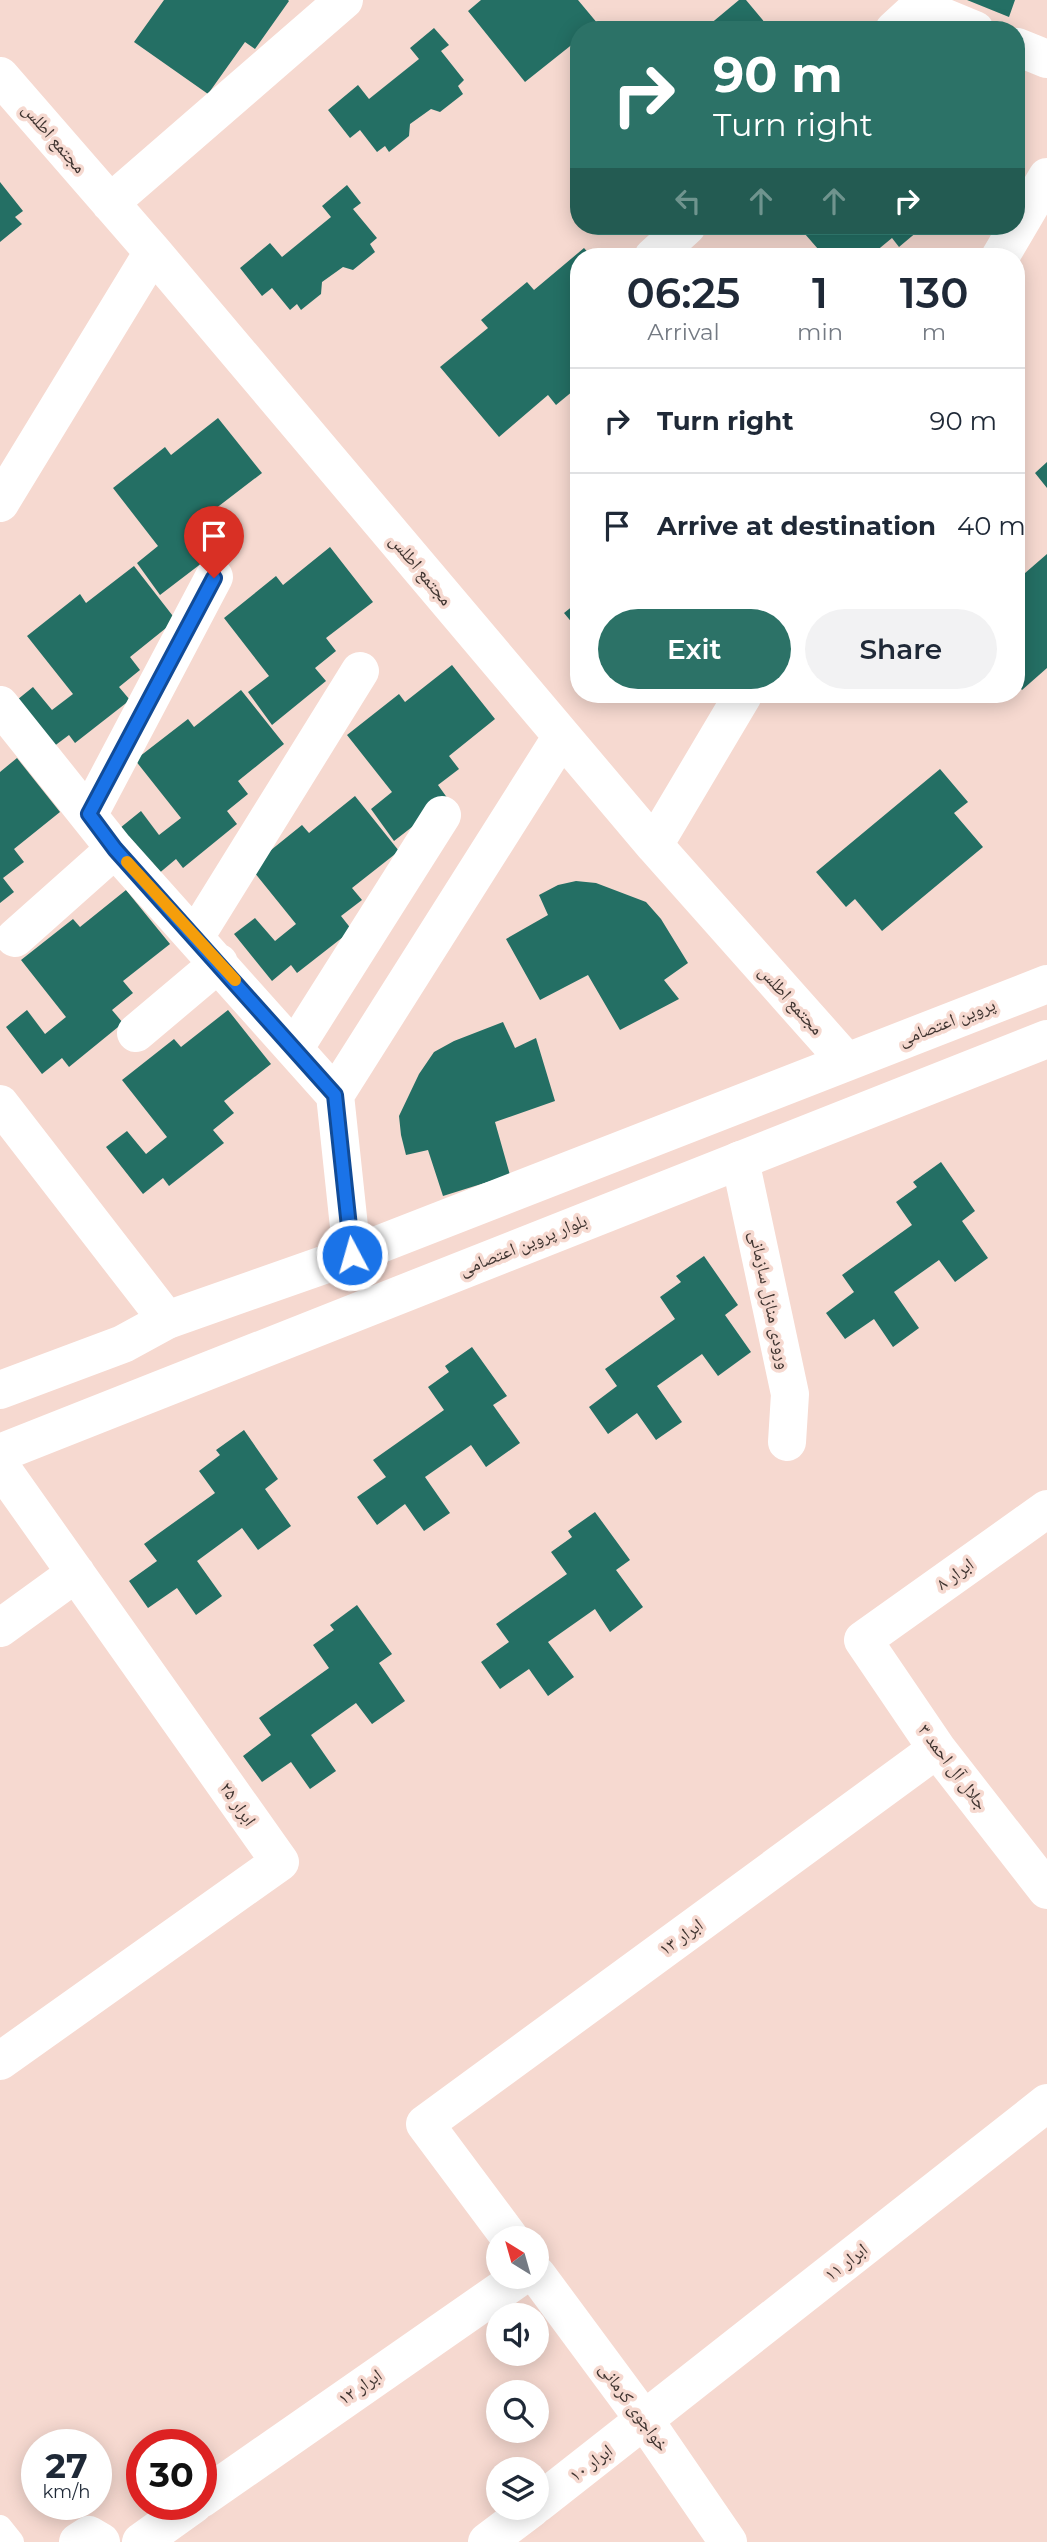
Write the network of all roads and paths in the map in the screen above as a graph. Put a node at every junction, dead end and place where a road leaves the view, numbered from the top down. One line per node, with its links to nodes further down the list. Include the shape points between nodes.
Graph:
1 (344, 0): 8 (street)
2 (911, 12): 3 (street)
3 (943, 21)
4 (1025, 50): 5 (street)
5 (1047, 60)
6 (0, 76): 8 (street, مجتمع اطلس)
7 (1047, 177): 9 (street)
8 (110, 203): 12 (street, مجتمع اطلس)
9 (1025, 214)
10 (677, 235): 11 (street)
11 (663, 248)
12 (153, 252): 13 (street); 18 (street, مجتمع اطلس)
13 (0, 503)
14 (214, 578): 19 (street)
15 (360, 671): 24 (street)
16 (738, 703): 21 (street)
17 (0, 705): 19 (street)
18 (562, 736): 21 (street, مجتمع اطلس); 30 (street)
19 (89, 814): 22 (street)
20 (442, 815): 28 (street)
21 (654, 845): 29 (street, مجتمع اطلس)
22 (115, 849): 23 (street); 24 (street)
23 (15, 938)
24 (207, 950): 26 (street); 28 (street)
25 (1047, 984): 29 (street, پروین اعتصامی)
26 (135, 1033)
27 (1047, 1039): 32 (street, بلوار پروین اعتصامی)
28 (294, 1048): 30 (street)
29 (846, 1061): 33 (street)
30 (335, 1095): 33 (street)
31 (0, 1104): 34 (street)
32 (740, 1160): 36 (street, ورودی منازل سازمانی, via 790,1394); 37 (street, بلوار پروین اعتصامی)
33 (352, 1255): 34 (street)
34 (167, 1320): 35 (street, via 123,1344)
35 (0, 1390)
36 (787, 1442)
37 (0, 1453)
38 (0, 1465): 40 (street, ابرار ۲۵)
39 (1047, 1509): 42 (street, ابرار ۸)
40 (76, 1573): 41 (street); 45 (street, ابرار ۲۵, via 279,1862)
41 (0, 1628)
42 (863, 1640): 43 (street, جلال آل احمد ۳)
43 (937, 1749): 44 (street, جلال آل احمد ۳); 47 (street, ابرار ۱۳, via 425,2124)
44 (1042, 1874)
45 (0, 2061)
46 (1047, 2103): 50 (street, ابرار ۱۱)
47 (501, 2226)
48 (503, 2289): 51 (street, ابرار ۱۲)
49 (547, 2289): 50 (street, خواجوی کرمانی)
50 (645, 2421): 52 (street, ابرار ۱۰); 59 (street, خواجوی کرمانی)
51 (217, 2488)
52 (549, 2495)
53 (172, 2520): 57 (street)
54 (516, 2520): 58 (street)
55 (0, 2527): 56 (lane)
56 (12, 2542)
57 (141, 2542)
58 (487, 2542)
59 (728, 2542)

